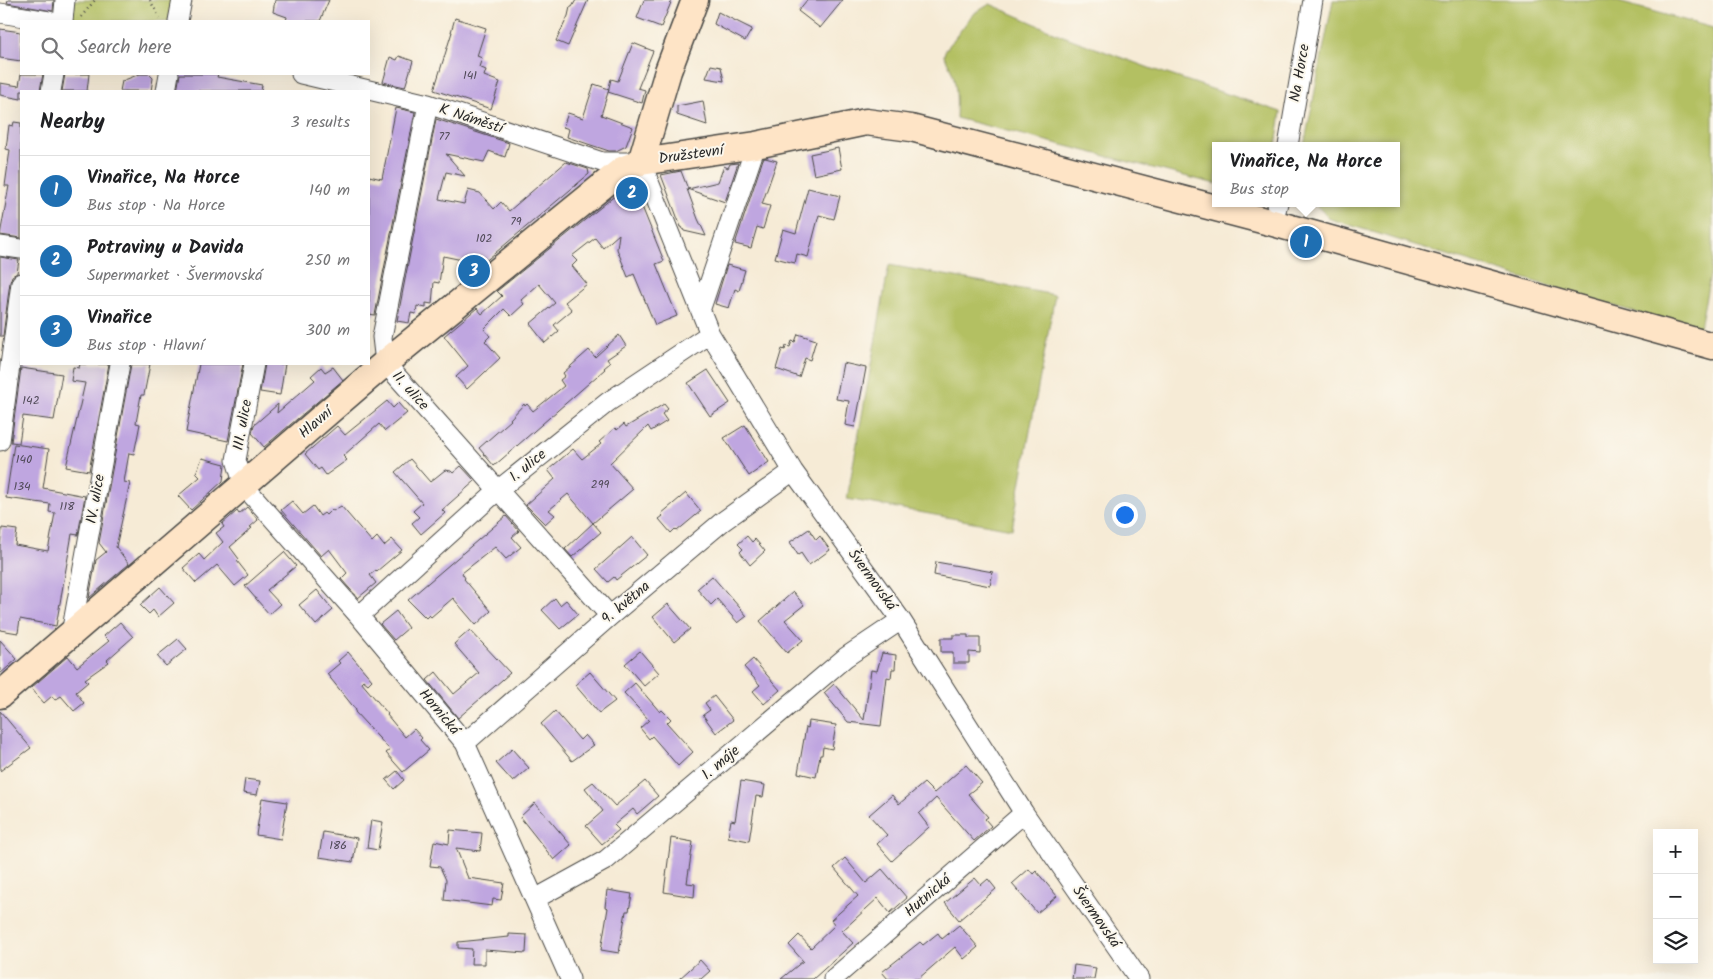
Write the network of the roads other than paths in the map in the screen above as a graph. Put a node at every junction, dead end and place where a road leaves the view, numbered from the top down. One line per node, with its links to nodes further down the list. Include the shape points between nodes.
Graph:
1 (65, 0): 7 (street)
2 (182, 0): 8 (street)
3 (696, 0): 19 (main road, Družstevní, via 668,71)
4 (1313, 0): 17 (street, Na Horce)
5 (0, 14): 6 (street)
6 (42, 20)
7 (63, 20)
8 (178, 20)
9 (54, 75): 12 (street)
10 (169, 75): 13 (street)
11 (307, 80): 14 (street, K Náměstí)
12 (52, 90)
13 (166, 90)
14 (357, 90)
15 (370, 92): 16 (street, K Náměstí)
16 (428, 104): 19 (street, K Náměstí, via 602,162); 29 (street, II. ulice, via 382,337)
17 (1289, 142)
18 (756, 145): 19 (main road, Družstevní); 20 (main road, Družstevní, via 866,122 911,128); 26 (street)
19 (640, 162): 26 (street, Švermovská); 29 (main road, Hlavní, via 622,170)
20 (1212, 198)
21 (1249, 207): 22 (main road, Družstevní)
22 (1275, 213): 28 (main road, Družstevní)
23 (0, 246): 24 (street)
24 (20, 249)
25 (20, 291): 32 (street)
26 (701, 308): 27 (street, Švermovská)
27 (710, 334): 33 (street, Švermovská); 35 (street, I. ulice, via 608,402)
28 (1713, 346)
29 (385, 363): 34 (main road, Hlavní); 35 (street, II. ulice)
30 (120, 365): 39 (street, IV. ulice)
31 (254, 365): 34 (street, III. ulice, via 236,460)
32 (0, 442)
33 (793, 471): 37 (street, 9. května, via 722,522); 38 (street, Švermovská)
34 (244, 486): 36 (street, Hornická); 39 (main road, Hlavní)
35 (498, 490): 36 (street, I. ulice); 37 (street, II. ulice)
36 (359, 616): 41 (street, Hornická)
37 (610, 616): 41 (street, 9. května)
38 (901, 620): 42 (street, Švermovská); 43 (street, 1. máje, via 846,657 606,860)
39 (71, 634): 40 (main road, Hlavní)
40 (0, 695)
41 (465, 743): 43 (street, Hornická)
42 (1024, 813): 45 (street, Hutnická); 46 (street, Švermovská)
43 (535, 899): 44 (street, Hornická)
44 (570, 979)
45 (833, 979)
46 (1139, 979)

